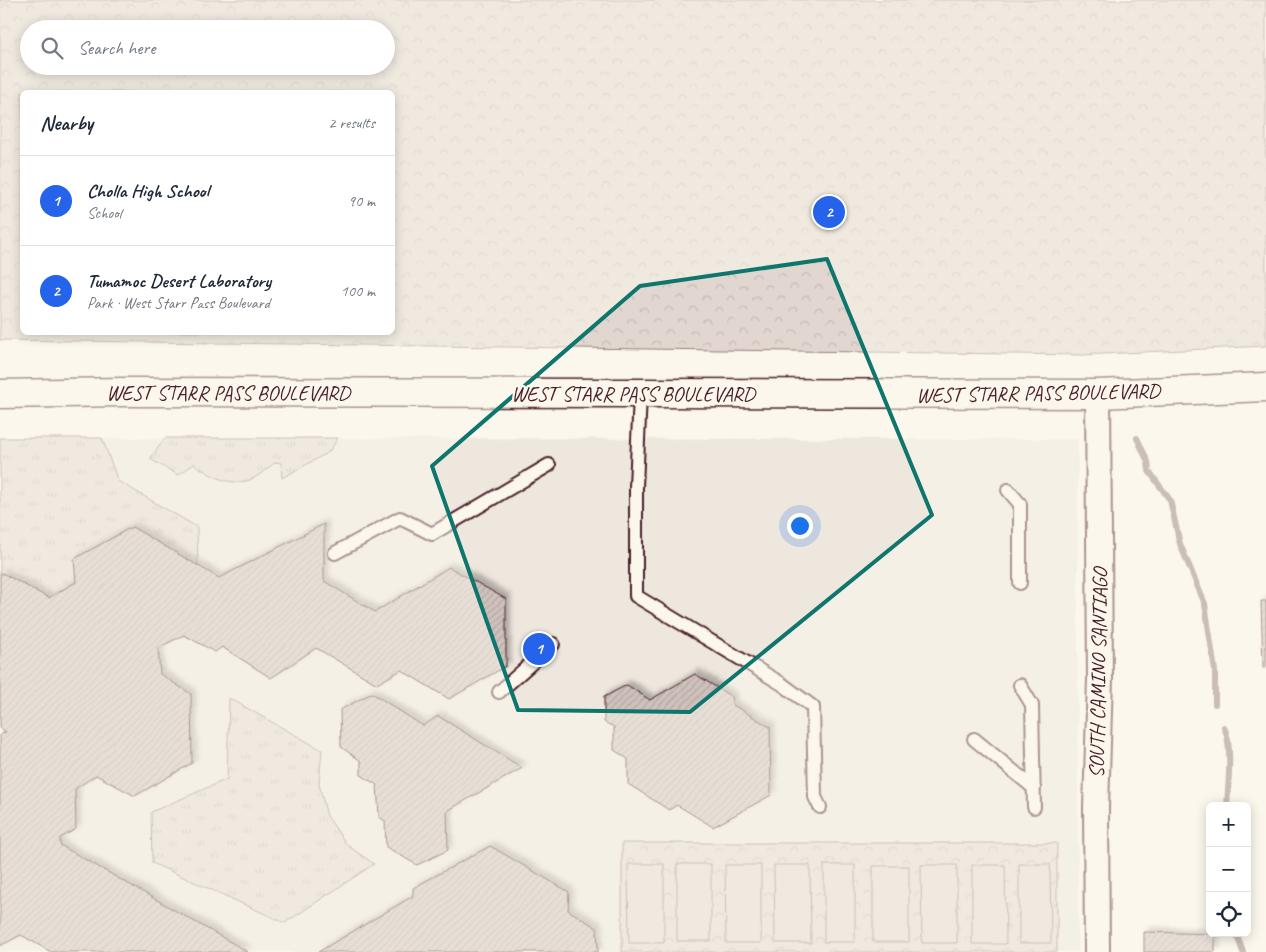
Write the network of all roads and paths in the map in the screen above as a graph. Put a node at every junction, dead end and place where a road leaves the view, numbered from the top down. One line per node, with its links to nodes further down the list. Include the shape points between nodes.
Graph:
1 (1266, 387): 4 (main road, WEST STARR PASS BOULEVARD)
2 (0, 394): 3 (main road, WEST STARR PASS BOULEVARD)
3 (640, 394): 4 (main road, WEST STARR PASS BOULEVARD); 14 (lane, via 636,596 782,684 813,707 815,797)
4 (1098, 394): 16 (street, SOUTH CAMINO SANTIAGO, via 1100,679 1096,808)
5 (549, 465): 7 (lane, via 432,534 400,518)
6 (1008, 490): 8 (lane, via 1020,504)
7 (335, 553)
8 (1020, 583)
9 (553, 644): 11 (lane)
10 (1020, 685): 13 (lane, via 1032,705)
11 (499, 692)
12 (974, 739): 13 (lane)
13 (1034, 788): 15 (lane)
14 (820, 807)
15 (1034, 807)
16 (1097, 952)

